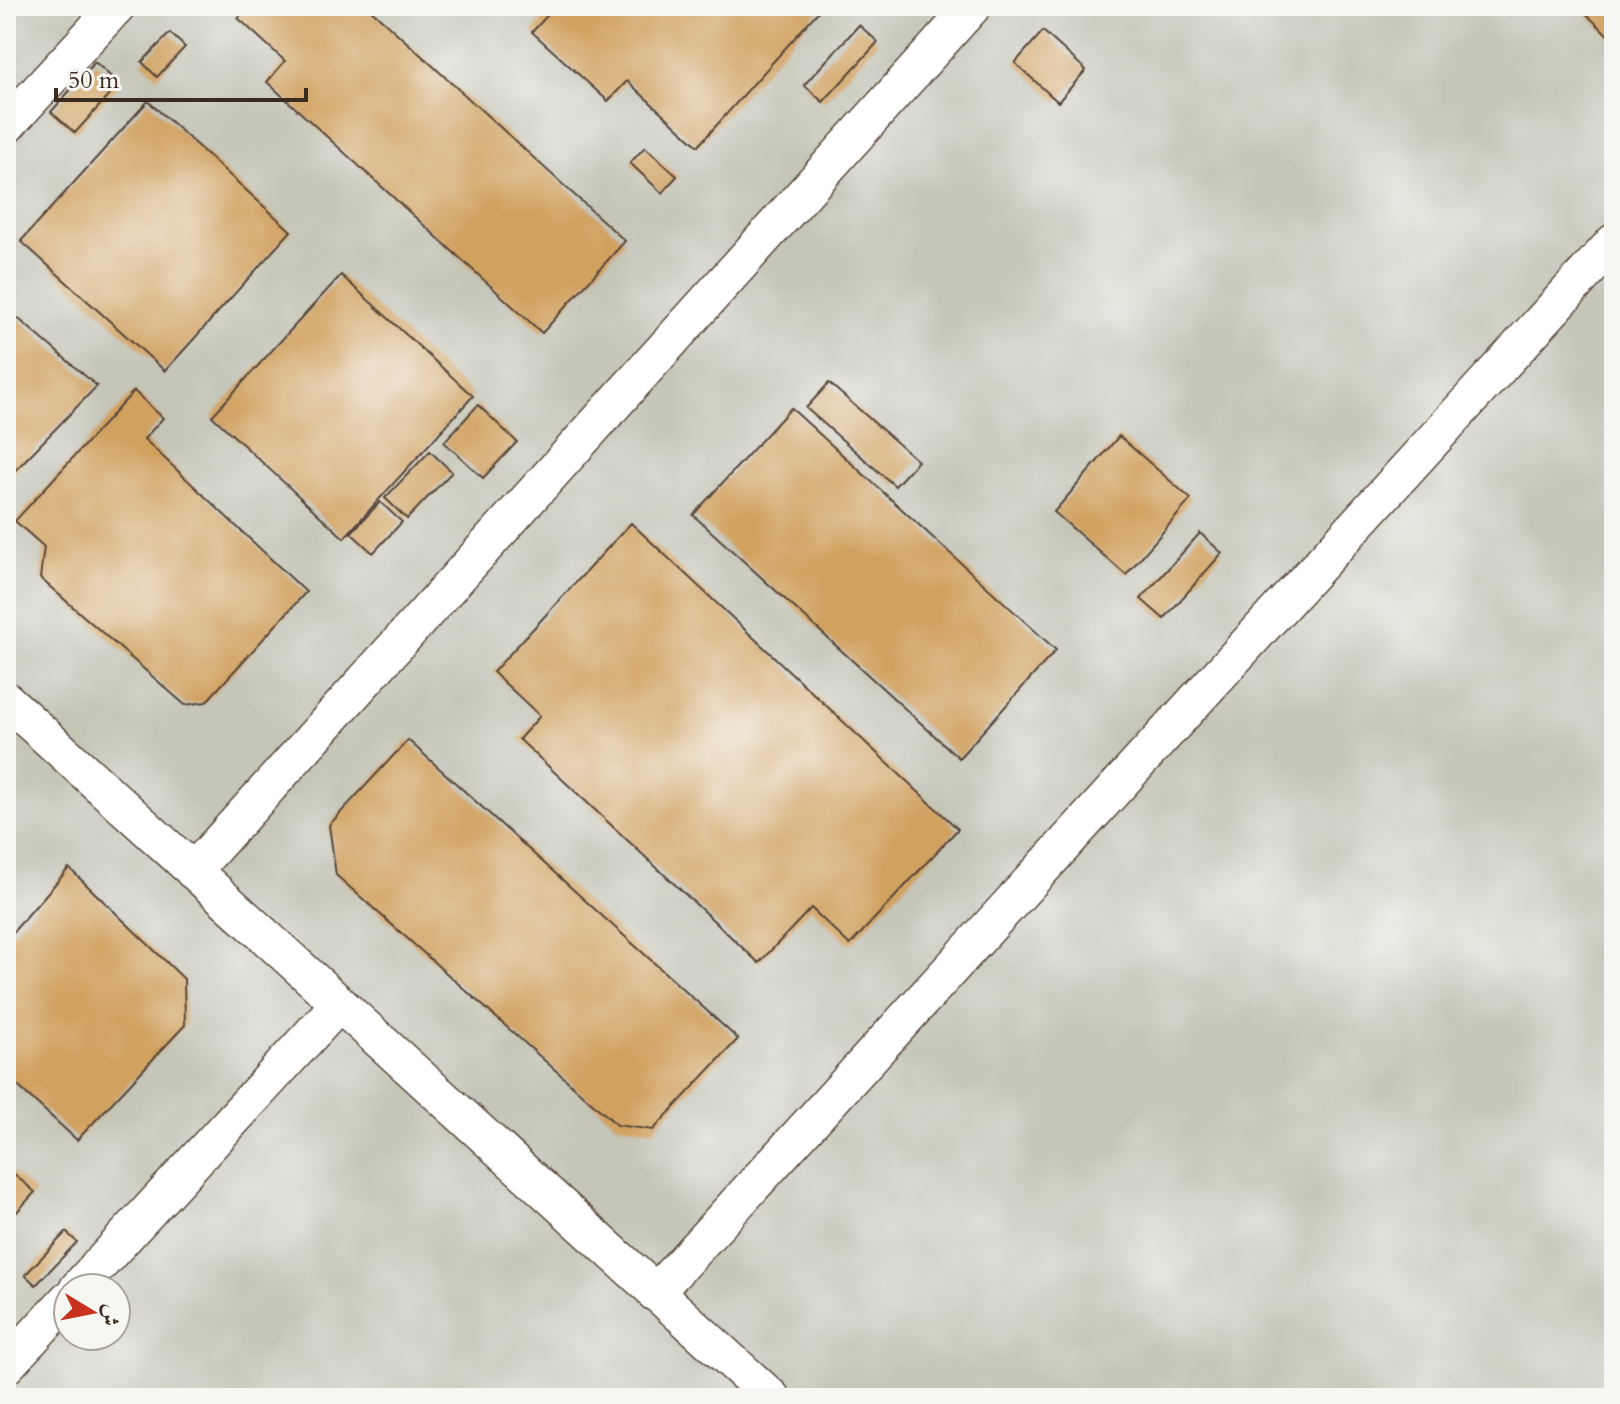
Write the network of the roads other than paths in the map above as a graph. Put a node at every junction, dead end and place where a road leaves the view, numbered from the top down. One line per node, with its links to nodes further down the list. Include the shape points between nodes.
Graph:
1 (117, 6): 3 (lane)
2 (973, 6): 6 (lane)
3 (6, 126)
4 (1614, 242): 9 (lane)
5 (6, 700): 6 (lane)
6 (193, 871): 7 (lane)
7 (339, 1004): 8 (lane); 9 (lane)
8 (93, 1272)
9 (655, 1293): 12 (lane)
10 (52, 1316): 11 (lane)
11 (6, 1366)
12 (772, 1398)

